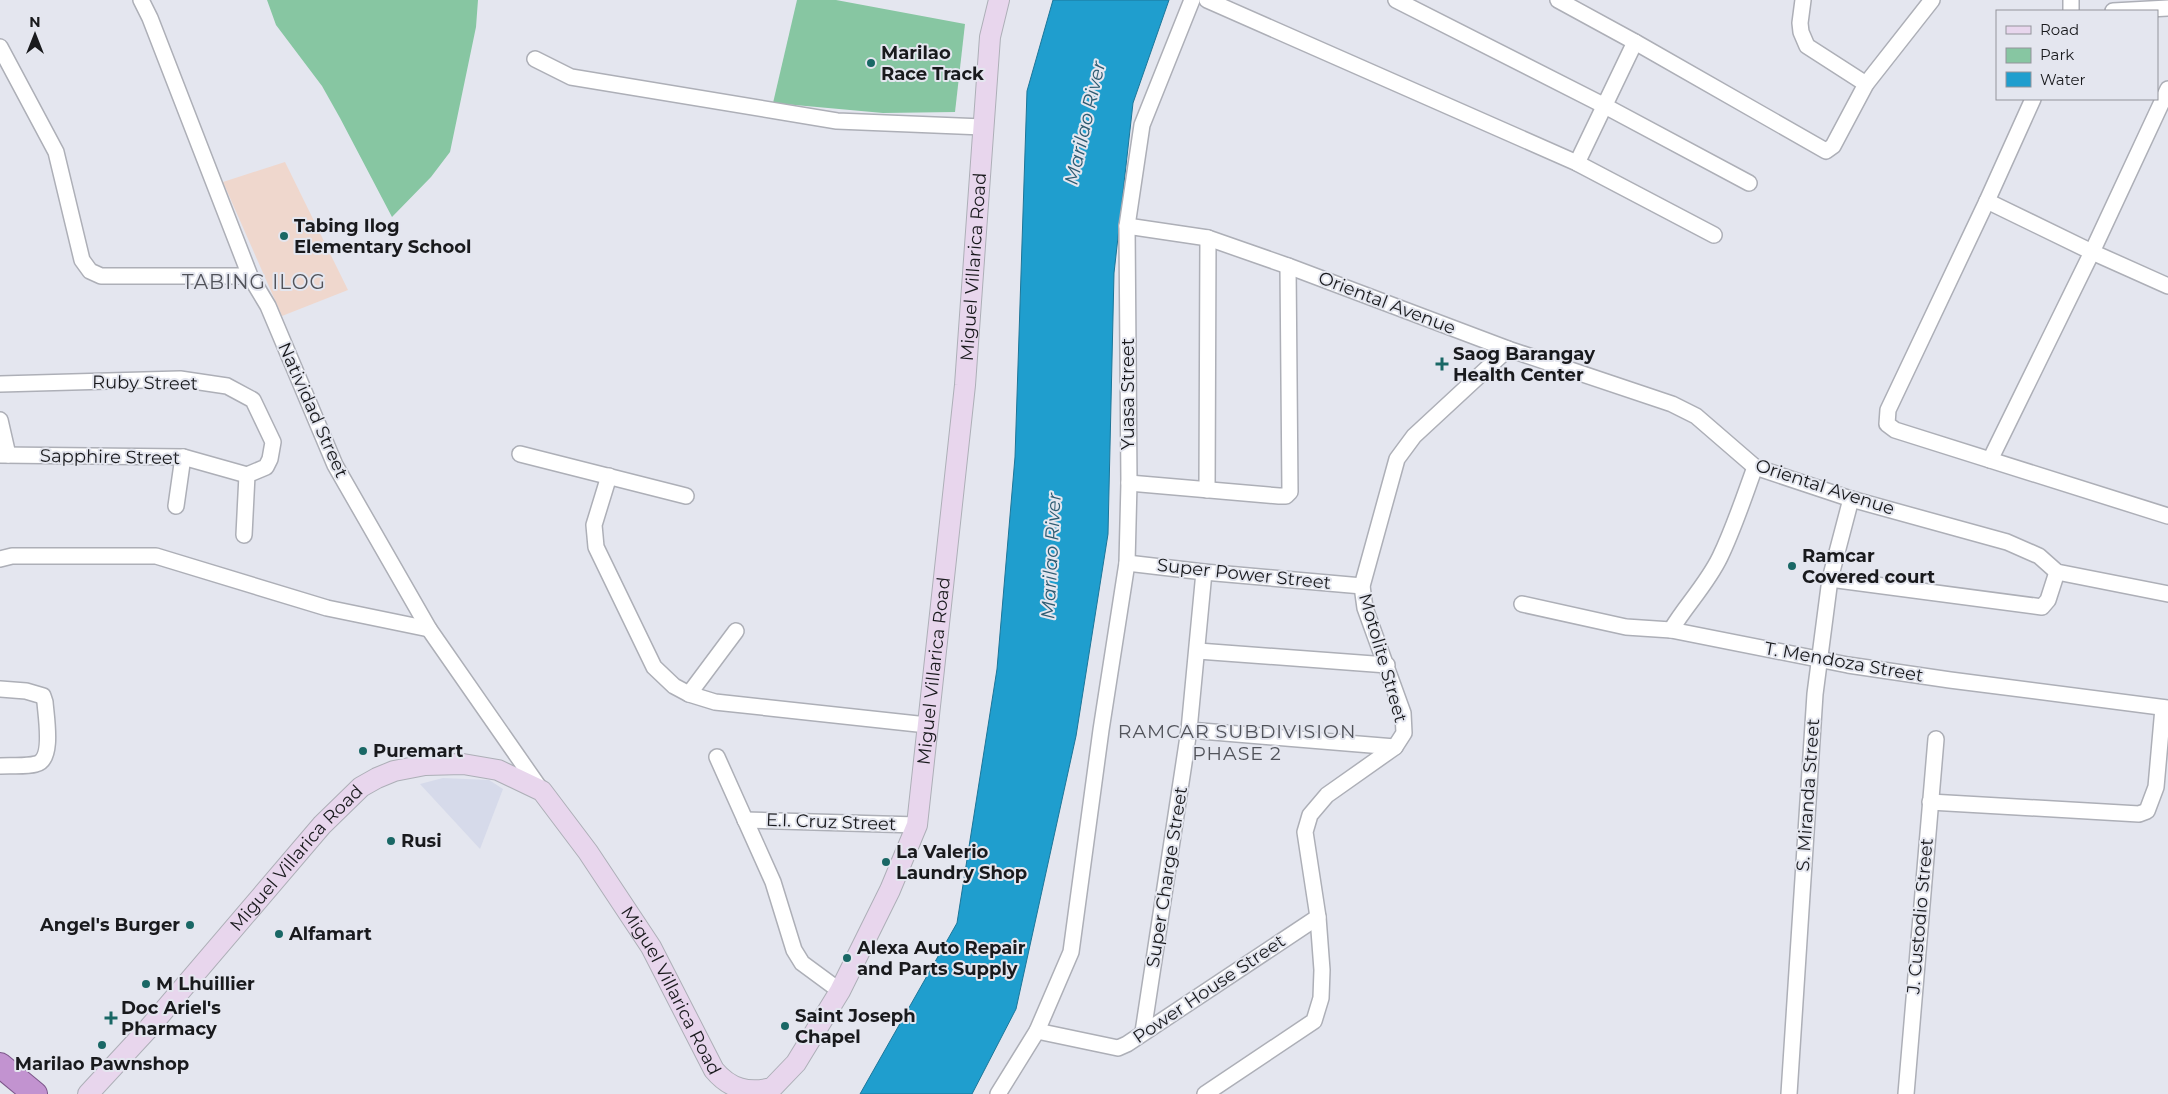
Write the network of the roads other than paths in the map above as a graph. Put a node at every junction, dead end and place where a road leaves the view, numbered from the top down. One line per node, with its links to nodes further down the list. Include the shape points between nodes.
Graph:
1 (141, 0): 27 (street, Natividad Street)
2 (998, 0): 18 (main road, Miguel Villarica Road, via 990,37)
3 (1192, 0): 22 (street, Yuasa Street, via 1142,124)
4 (1207, 0): 19 (street)
5 (1396, 0): 17 (street)
6 (1558, 0): 11 (street)
7 (1802, 0): 14 (street, via 1800,23 1807,46)
8 (1932, 0): 14 (street)
9 (2168, 8): 10 (street)
10 (2131, 10)
11 (1635, 42): 14 (street, via 1826,151 1833,146); 17 (street)
12 (0, 46): 27 (street, via 56,152 82,260 90,271 102,276 130,277)
13 (535, 59): 18 (street, via 571,78 837,121)
14 (1866, 84)
15 (2168, 89): 25 (street)
16 (2033, 100): 21 (street)
17 (1605, 106): 19 (street); 20 (street)
18 (983, 127): 63 (main road, Miguel Villarica Road, via 966,385)
19 (1577, 163): 23 (street)
20 (1749, 183)
21 (1987, 201): 25 (street); 35 (street, via 1886,417 1887,424 1895,430)
22 (1127, 226): 24 (street, Oriental Avenue); 39 (street, Yuasa Street)
23 (1714, 235)
24 (1208, 238): 26 (street, Oriental Avenue); 40 (street)
25 (2092, 252): 28 (street); 35 (street)
26 (1288, 266): 29 (street, Oriental Avenue); 40 (street, via 1290,492 1286,496)
27 (250, 276): 54 (street, Natividad Street, via 268,306 334,465)
28 (2168, 286)
29 (1508, 348): 36 (street, Oriental Avenue, via 1672,404 1696,416); 51 (street, Motolite Street, via 1414,436 1397,459)
30 (0, 384): 37 (street, Ruby Street, via 180,379 227,386 253,400 273,442 266,467)
31 (0, 420): 33 (street)
32 (520, 454): 38 (street)
33 (4, 455): 34 (street, Sapphire Street)
34 (183, 457): 37 (street, Sapphire Street); 43 (street)
35 (1990, 460): 44 (street)
36 (1755, 467): 42 (street, Oriental Avenue); 55 (street, via 1720,557)
37 (247, 474): 45 (street)
38 (609, 476): 41 (street); 61 (street, via 594,525 596,547 654,667 674,686)
39 (1129, 483): 40 (street); 47 (street, Yuasa Street)
40 (1207, 490)
41 (686, 496)
42 (1851, 499): 49 (street, Oriental Avenue, via 2007,542 2040,556); 50 (street, S. Miranda Street)
43 (176, 506)
44 (2168, 516)
45 (244, 535)
46 (0, 559): 54 (street, via 12,556 156,556 326,608)
47 (1127, 562): 48 (street, Super Power Street); 75 (street, Yuasa Street, via 1071,952)
48 (1204, 572): 51 (street, Super Power Street); 57 (street, Super Charge Street)
49 (2058, 572): 50 (street, via 2048,600 2042,607); 52 (street, Oriental Avenue)
50 (1830, 579): 58 (street, S. Miranda Street)
51 (1362, 586): 59 (street, Motolite Street, via 1364,608)
52 (2168, 594)
53 (1522, 604): 55 (street, T. Mendoza Street, via 1626,627)
54 (429, 629): 69 (street, Natividad Street)
55 (1670, 630): 58 (street, T. Mendoza Street)
56 (736, 632): 61 (street)
57 (1198, 651): 59 (street); 64 (street, Super Charge Street)
58 (1820, 658): 62 (street, T. Mendoza Street, via 1950,680); 83 (street, S. Miranda Street)
59 (1387, 665): 66 (street, Motolite Street, via 1403,713 1404,732)
60 (0, 689): 68 (street, via 43,696 48,752 37,764)
61 (689, 694): 63 (street, via 715,702)
62 (2165, 708): 70 (street, via 2156,787 2147,812)
63 (927, 725): 72 (main road, Miguel Villarica Road)
64 (1189, 730): 66 (street); 76 (street, Super Charge Street)
65 (1936, 739): 70 (street, J. Custodio Street)
66 (1395, 747): 73 (street, Motolite Street, via 1327,795 1310,815 1306,832)
67 (717, 756): 71 (street)
68 (0, 766)
69 (542, 791): 79 (main road, Miguel Villarica Road, via 498,770 463,764 425,765 394,771 361,788 322,825 148,1029); 80 (main road, Miguel Villarica Road, via 652,947 714,1070 726,1085)
70 (1930, 802): 84 (street, J. Custodio Street)
71 (745, 820): 72 (street, E.I. Cruz Street); 74 (street, via 773,882 794,950 802,963)
72 (917, 824): 74 (main road, Miguel Villarica Road, via 890,890)
73 (1318, 917): 76 (street, Power House Street); 82 (street, Motolite Street, via 1321,998 1314,1021)
74 (840, 991): 80 (main road, Miguel Villarica Road, via 796,1063 772,1088)
75 (1037, 1031): 76 (street, Power House Street, via 1118,1048); 81 (street, Yuasa Street)
76 (1143, 1032)
77 (0, 1064): 78 (highway)
78 (35, 1094)
79 (88, 1094)
80 (747, 1094)
81 (998, 1094)
82 (1205, 1094)
83 (1789, 1094)
84 (1906, 1094)

